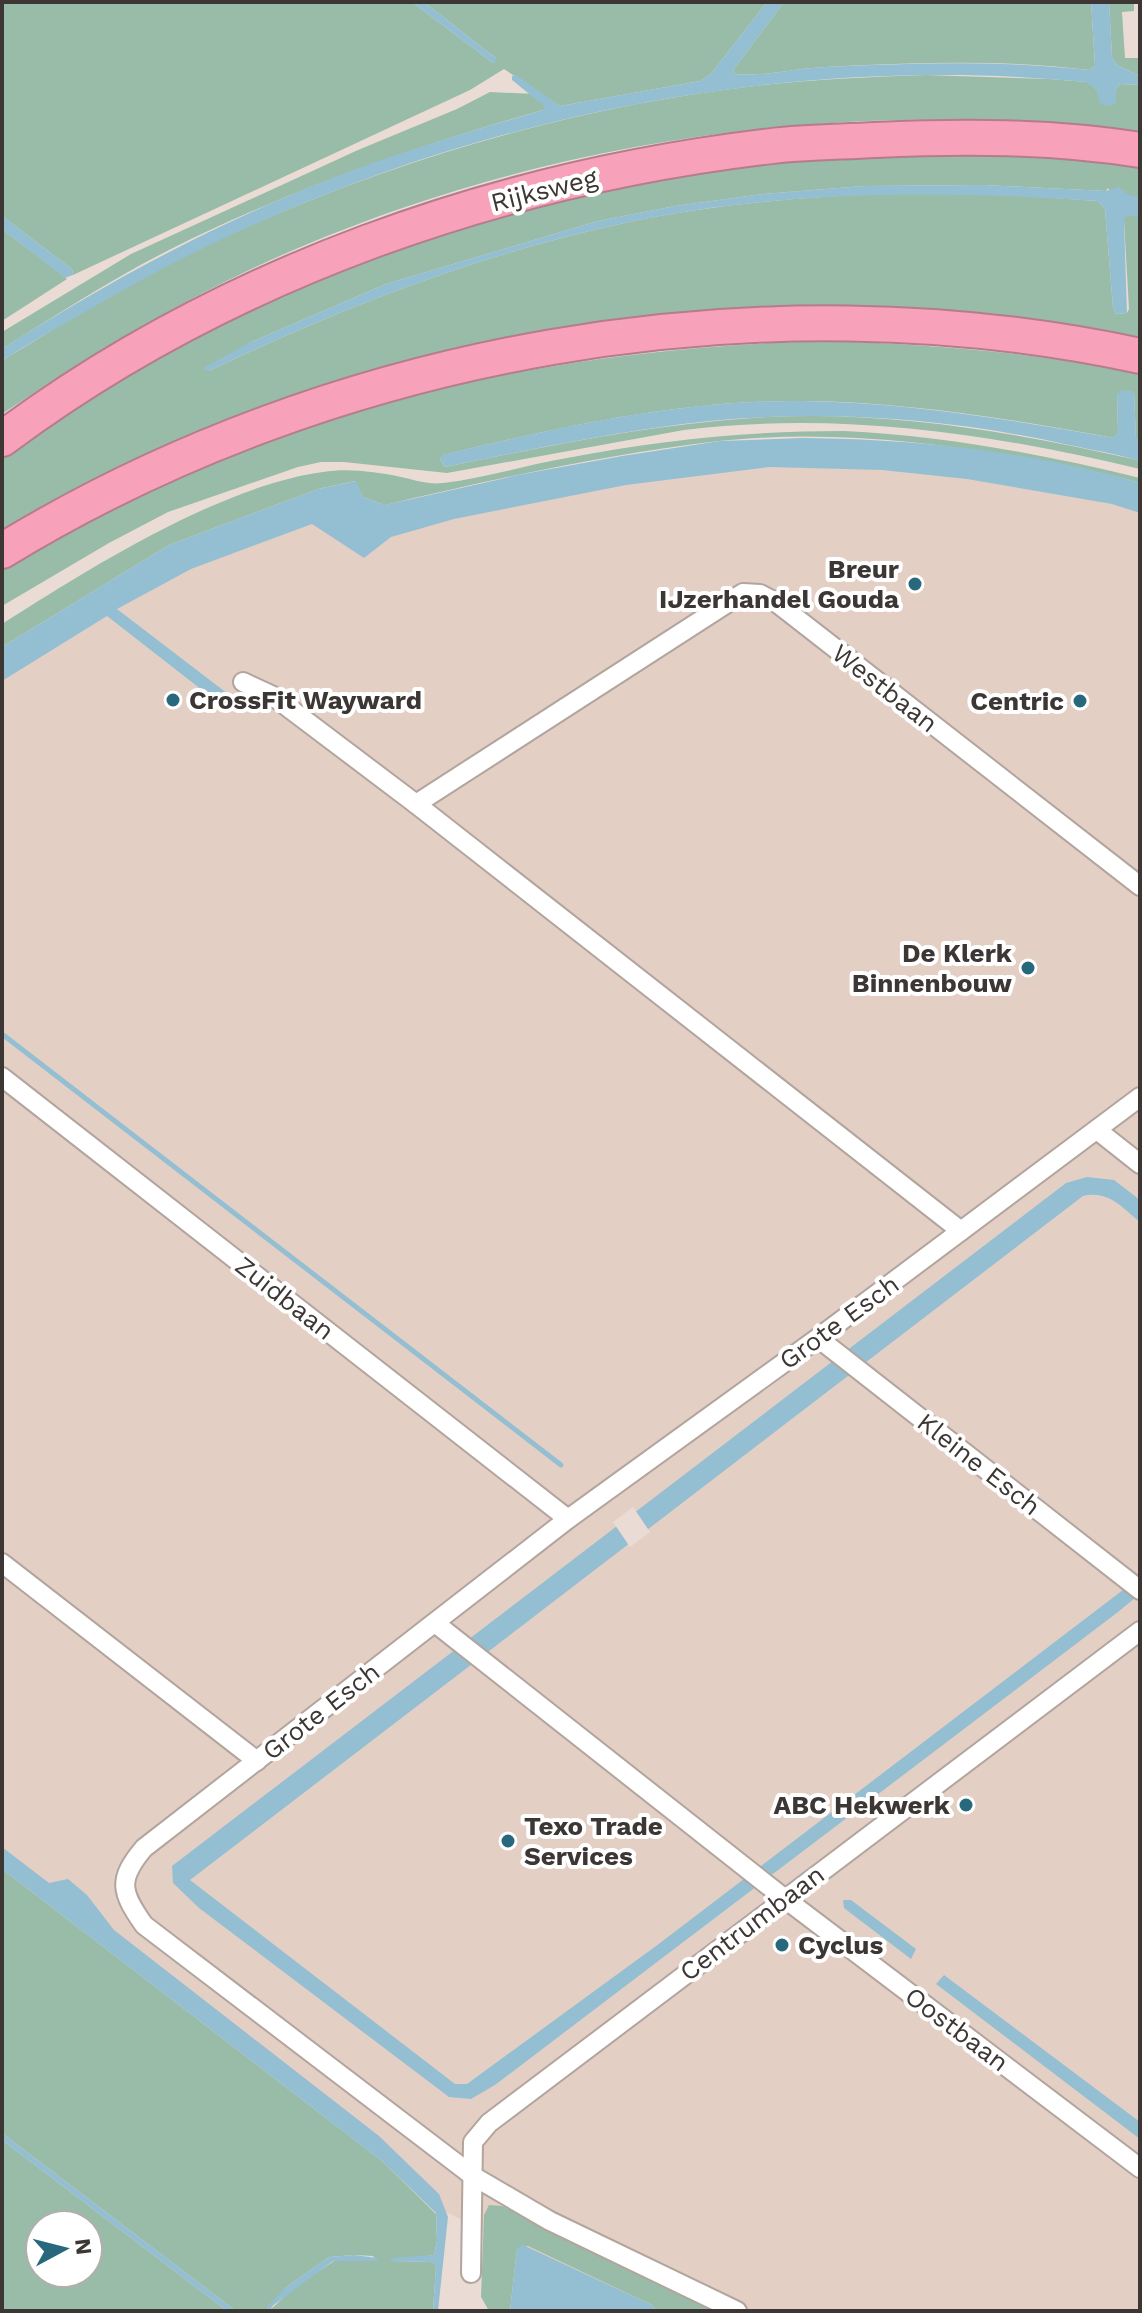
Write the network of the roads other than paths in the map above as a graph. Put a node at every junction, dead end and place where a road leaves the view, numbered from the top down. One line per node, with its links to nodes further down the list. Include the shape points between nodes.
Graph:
1 (1140, 150): 3 (highway, Rijksweg, via 1002,137 775,145 546,187 414,225 262,286 125,358)
2 (1140, 356): 4 (highway, via 966,329 832,323 667,332 518,353 377,385 266,423 123,485)
3 (2, 439)
4 (2, 551)
5 (243, 682): 6 (street, via 273,696)
6 (416, 804): 7 (street, Westbaan, via 743,593 760,594); 12 (street)
7 (1140, 886)
8 (2, 1077): 14 (street, Zuidbaan)
9 (1140, 1097): 10 (street, Grote Esch)
10 (1097, 1130): 11 (street); 12 (street, Grote Esch)
11 (1140, 1164)
12 (961, 1231): 13 (street, Grote Esch)
13 (818, 1338): 14 (street, Grote Esch); 16 (street, Kleine Esch)
14 (568, 1519): 17 (street, Grote Esch)
15 (2, 1563): 19 (street)
16 (1133, 1584)
17 (435, 1623): 19 (street, Grote Esch); 20 (street, Oostbaan)
18 (1140, 1631): 20 (street, Centrumbaan)
19 (257, 1761): 22 (street, Grote Esch, via 144,1848 127,1868 125,1899 144,1925)
20 (784, 1898): 21 (street, Oostbaan); 22 (street, Centrumbaan, via 489,2123 473,2142)
21 (1140, 2168)
22 (473, 2176): 23 (street, Centrumbaan); 24 (street, Grote Esch, via 550,2221)
23 (471, 2273)
24 (737, 2311)

